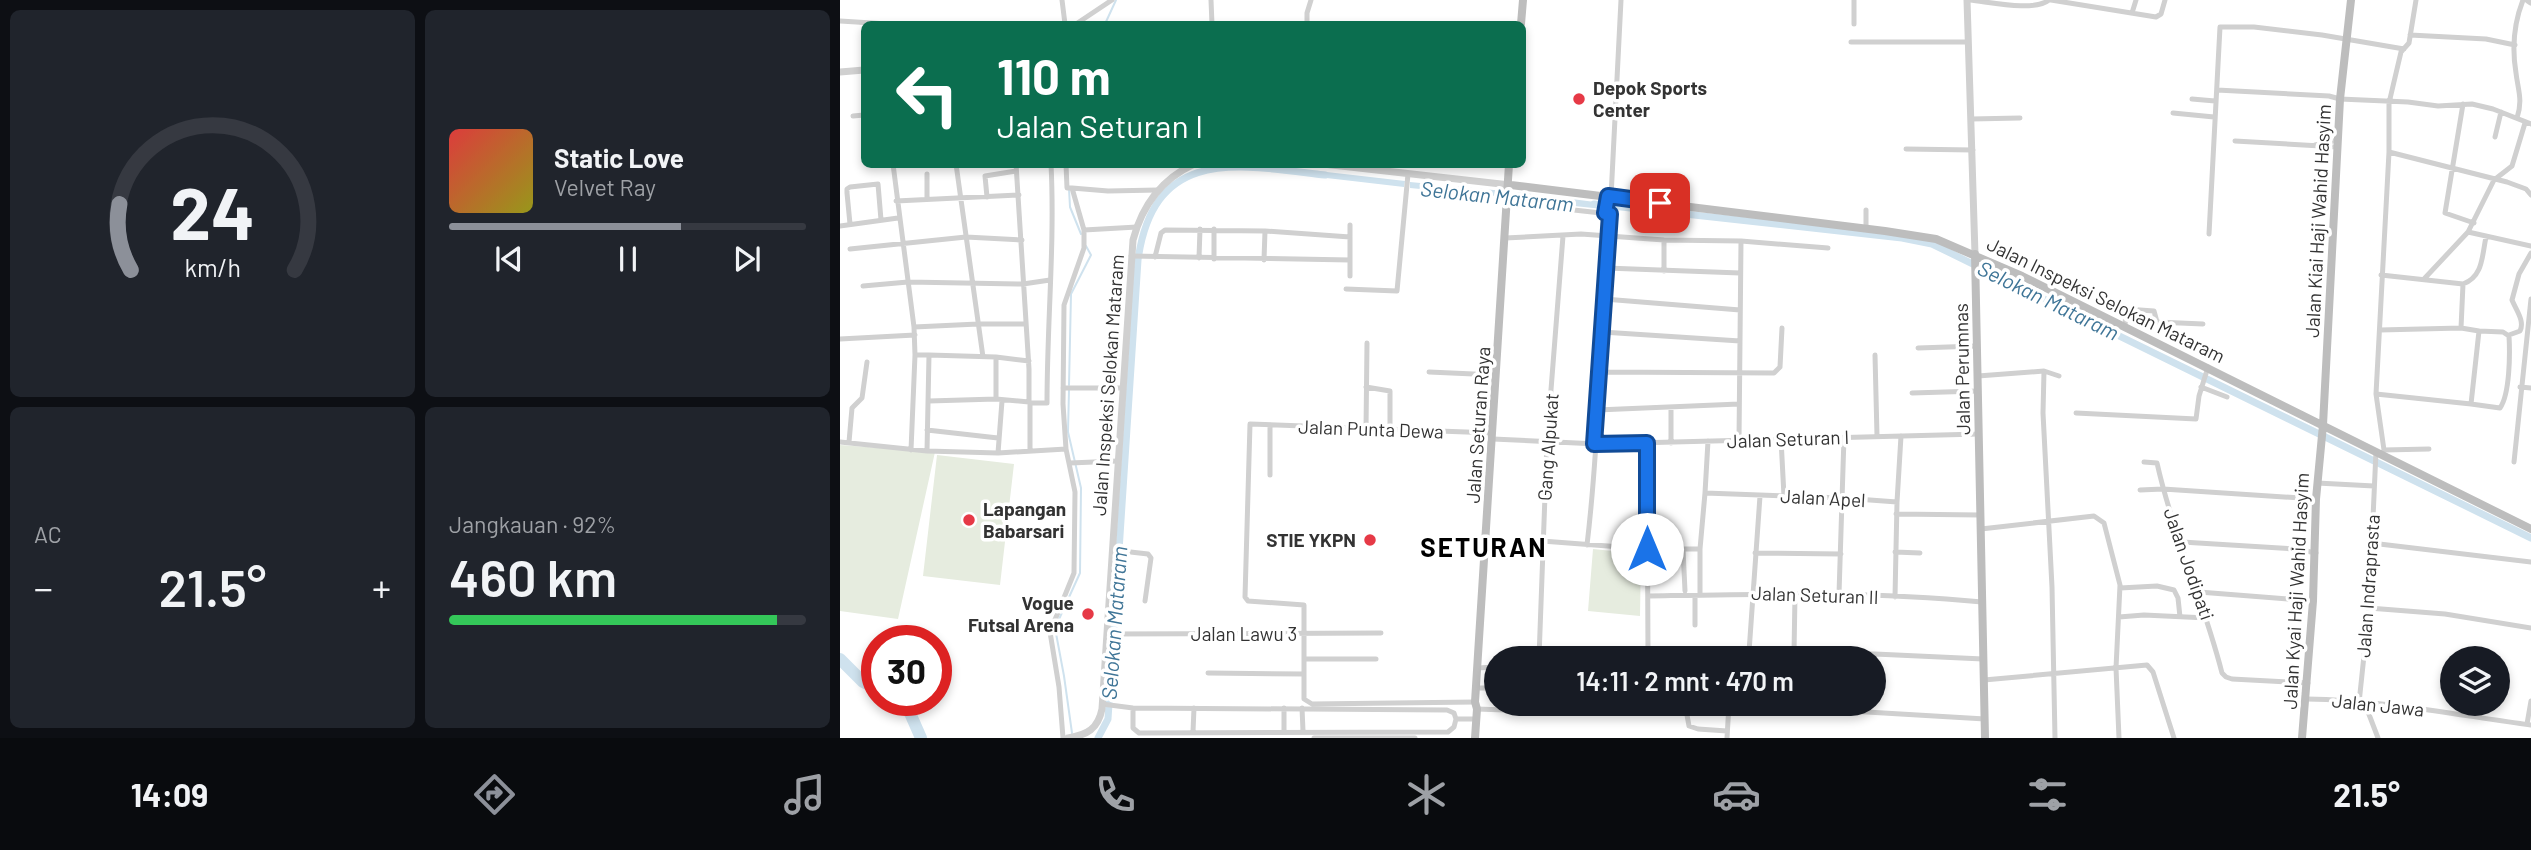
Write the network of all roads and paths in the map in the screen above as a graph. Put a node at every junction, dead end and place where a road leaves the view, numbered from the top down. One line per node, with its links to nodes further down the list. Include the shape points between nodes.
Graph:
1 (1062, 0): 17 (street)
2 (1112, 0): 18 (street)
3 (1211, 0): 19 (street)
4 (1311, 0): 20 (street)
5 (1523, 0): 21 (main road)
6 (1621, 0): 71 (street)
7 (1854, 0): 23 (street)
8 (1968, 0): 9 (street, via 2031,5); 27 (street, Jalan Perumnas)
9 (2050, 0): 15 (street)
10 (2136, 0): 15 (street)
11 (2165, 0): 15 (street, via 2158,16)
12 (2351, 0): 25 (main road, Jalan Kiai Haji Wahid Hasyim)
13 (2416, 0): 24 (street, Jalan Indraprasta)
14 (2527, 1): 28 (street, via 2517,18)
15 (2132, 13)
16 (840, 21): 22 (street)
17 (1065, 21)
18 (1080, 21)
19 (1212, 21)
20 (1307, 21)
21 (1521, 21)
22 (861, 22)
23 (1854, 24)
24 (2410, 35): 28 (street); 29 (street, Jalan Indraprasta)
25 (2346, 39): 29 (street); 32 (street, via 2220,27); 34 (main road, Jalan Kiai Haji Wahid Hasyim)
26 (1851, 42): 27 (street)
27 (1968, 42): 45 (street, Jalan Perumnas)
28 (2515, 45): 44 (street, via 2522,98)
29 (2404, 49): 36 (street, Jalan Indraprasta)
30 (861, 70): 31 (street)
31 (840, 72)
32 (2217, 90): 34 (street); 35 (street)
33 (2192, 99): 35 (street)
34 (2340, 99): 36 (street); 49 (main road, Jalan Kiai Haji Wahid Hasyim)
35 (2215, 101): 42 (street)
36 (2389, 103): 37 (street); 52 (street, Jalan Indraprasta)
37 (2463, 104): 38 (street); 53 (street)
38 (2501, 112): 44 (street); 47 (street)
39 (2173, 113): 42 (street)
40 (861, 115): 41 (street)
41 (853, 116)
42 (2214, 117): 91 (street)
43 (2020, 118): 45 (street)
44 (2517, 118): 46 (street)
45 (1971, 119): 51 (street, Jalan Perumnas)
46 (2528, 123): 64 (street, via 2512,166)
47 (2495, 137)
48 (2235, 141): 49 (street)
49 (2338, 143): 180 (main road, Jalan Kiai Haji Wahid Hasyim)
50 (1906, 149): 51 (street)
51 (1973, 150): 110 (street, Jalan Perumnas)
52 (2389, 152): 53 (street); 116 (street, Jalan Indraprasta)
53 (2454, 167): 64 (street); 80 (street, via 2445,213)
54 (893, 168): 74 (street)
55 (957, 168): 73 (street)
56 (1016, 168): 68 (street); 70 (street, via 985,177)
57 (1052, 168): 118 (street)
58 (1066, 168): 66 (street, via 1067,188)
59 (1187, 168): 67 (street, Jalan Inspeksi Selokan Mataram)
60 (1357, 168): 63 (street, Jalan Inspeksi Selokan Mataram)
61 (1509, 168): 65 (main road, Jalan Seturan Raya)
62 (927, 174): 72 (street)
63 (1407, 177): 65 (street, Jalan Inspeksi Selokan Mataram); 125 (street, via 1398,291)
64 (2494, 180): 69 (street, via 2526,189); 80 (street)
65 (1509, 186): 71 (main road, Jalan Inspeksi Selokan Mataram); 75 (main road, Jalan Seturan Raya)
66 (1072, 187): 67 (street); 88 (street)
67 (1158, 190): 84 (street, Jalan Inspeksi Selokan Mataram)
68 (1019, 195): 70 (street); 98 (street)
69 (2531, 195)
70 (987, 197): 73 (street)
71 (1609, 198): 77 (street); 85 (main road, Jalan Inspeksi Selokan Mataram)
72 (927, 199): 73 (street); 74 (street)
73 (962, 199): 94 (street)
74 (897, 201): 78 (street)
75 (1509, 201): 77 (street); 97 (main road, Jalan Seturan Raya)
76 (1866, 210): 85 (street)
77 (1605, 212): 93 (street, via 1610,214)
78 (898, 218): 79 (street); 101 (street)
79 (881, 220): 81 (street); 81 (street, via 878,184 850,187)
80 (2474, 223): 90 (street)
81 (850, 224): 83 (street)
82 (1350, 225): 95 (street)
83 (840, 226)
84 (1137, 227): 88 (street); 106 (street, Jalan Inspeksi Selokan Mataram)
85 (1866, 228): 110 (main road, Jalan Inspeksi Selokan Mataram, via 1936,239)
86 (1199, 229): 87 (street); 107 (street, via 1163,231); 108 (street)
87 (1214, 229): 89 (street); 109 (street)
88 (1084, 230): 164 (street, via 1083,251 1065,303)
89 (1265, 231): 95 (street); 111 (street)
90 (2468, 232): 96 (street); 119 (street)
91 (2209, 234)
92 (1563, 236): 93 (street); 97 (street); 192 (street, Gang Alpukat)
93 (1608, 236): 99 (street); 113 (street)
94 (966, 237): 98 (street); 101 (street); 121 (street)
95 (1350, 237): 112 (street)
96 (2486, 237): 102 (street); 123 (street, via 2478,275)
97 (1506, 239): 158 (main road, Jalan Seturan Raya)
98 (1022, 240): 122 (street)
99 (1664, 240): 100 (street); 114 (street)
100 (1741, 241): 103 (street); 115 (street)
101 (902, 243): 104 (street); 120 (street)
102 (2531, 246)
103 (1828, 248)
104 (850, 249)
105 (2531, 253): 140 (street, via 2512,300 2522,327)
106 (1132, 256): 107 (street); 165 (street, Jalan Inspeksi Selokan Mataram)
107 (1152, 257): 108 (street)
108 (1199, 258): 109 (street)
109 (1214, 258): 111 (street)
110 (1975, 258): 132 (main road, Jalan Inspeksi Selokan Mataram); 144 (main road, Jalan Perumnas)
111 (1264, 260): 112 (street)
112 (1350, 260): 117 (street)
113 (1606, 268): 114 (street); 126 (street)
114 (1664, 271): 115 (street)
115 (1740, 273): 128 (street)
116 (2381, 275): 119 (street); 136 (street, Jalan Indraprasta)
117 (1349, 276)
118 (1050, 279): 122 (street); 204 (street, via 1047,403 1030,403)
119 (2424, 279): 123 (street)
120 (908, 282): 121 (street); 124 (street); 133 (street)
121 (972, 284): 122 (street); 129 (street)
122 (1023, 284): 130 (street)
123 (2463, 284): 135 (street)
124 (863, 286)
125 (1346, 289)
126 (1604, 299): 128 (street); 138 (street)
127 (2531, 299): 163 (street)
128 (1740, 310): 142 (street)
129 (978, 324): 130 (street); 133 (street); 149 (street)
130 (1026, 324): 151 (street)
131 (2203, 324): 132 (street, via 2157,322 2154,311 2137,308 2126,309)
132 (2125, 326): 153 (main road, Jalan Inspeksi Selokan Mataram)
133 (914, 327): 139 (street)
134 (1783, 328): 157 (street, via 1779,371)
135 (2461, 328): 136 (street); 137 (street)
136 (2380, 330): 169 (street, Jalan Indraprasta)
137 (2479, 331): 140 (street); 174 (street)
138 (1602, 332): 142 (street); 156 (street)
139 (915, 335): 141 (street); 148 (street)
140 (2509, 335): 174 (street, via 2503,405)
141 (840, 339)
142 (1740, 341): 157 (street)
143 (1367, 343): 162 (street)
144 (1977, 346): 145 (street); 159 (main road, Jalan Perumnas)
145 (1918, 348)
146 (929, 355): 148 (street); 149 (street); 172 (street)
147 (1875, 355): 186 (street)
148 (914, 356): 202 (street)
149 (983, 357): 150 (street)
150 (996, 357): 151 (street); 171 (street)
151 (1029, 361): 171 (street, via 1029,402)
152 (867, 362): 195 (street, via 862,398 852,408)
153 (2207, 370): 161 (street); 180 (main road, Jalan Inspeksi Selokan Mataram)
154 (2044, 371): 159 (street); 160 (street); 225 (street)
155 (1429, 372): 158 (street)
156 (1599, 372): 157 (street); 176 (street)
157 (1740, 374): 173 (street)
158 (1497, 375): 185 (main road, Jalan Seturan Raya)
159 (1978, 376): 167 (main road, Jalan Perumnas)
160 (2059, 376)
161 (2201, 385): 170 (street); 177 (street, via 2196,419)
162 (1366, 387): 179 (street, via 1391,391); 181 (street)
163 (2520, 387): 166 (street); 210 (street)
164 (1067, 388): 165 (street); 200 (street)
165 (1123, 388): 208 (street, Jalan Inspeksi Selokan Mataram)
166 (2531, 388)
167 (1978, 391): 168 (street); 183 (main road, Jalan Perumnas)
168 (1912, 393)
169 (2376, 394): 174 (street); 207 (street, Jalan Indraprasta)
170 (2227, 397)
171 (999, 400): 172 (street); 189 (street)
172 (929, 401): 182 (street)
173 (1739, 404): 175 (street); 191 (street)
174 (2471, 404)
175 (1671, 408): 176 (street); 197 (street)
176 (1597, 410): 199 (street)
177 (2076, 413)
178 (1270, 425): 181 (street, Jalan Punta Dewa); 212 (street); 262 (street, Jalan Punta Dewa, via 1250,424 1245,597 1248,601 1304,605)
179 (1390, 428): 181 (street, Jalan Punta Dewa); 185 (street, Jalan Punta Dewa)
180 (2323, 428): 198 (main road, Jalan Kiai Haji Wahid Hasyim); 207 (main road, Jalan Inspeksi Selokan Mataram)
181 (1366, 429)
182 (927, 430): 184 (street); 203 (street)
183 (1979, 434): 187 (street, Jalan Seturan I); 224 (main road, Jalan Perumnas)
184 (980, 436): 189 (street); 205 (street)
185 (1493, 436): 192 (street, Jalan Punta Dewa); 271 (main road, Jalan Seturan Raya)
186 (1877, 436): 187 (street, Jalan Seturan I); 188 (street, Jalan Seturan I)
187 (1900, 436): 222 (street)
188 (1844, 437): 190 (street, Jalan Seturan I); 220 (street)
189 (998, 438): 206 (street)
190 (1782, 439): 191 (street, Jalan Seturan I); 219 (street)
191 (1739, 440): 193 (street, Jalan Seturan I)
192 (1547, 441): 199 (street, Jalan Seturan I); 228 (street, Gang Alpukat)
193 (1708, 441): 197 (street, Jalan Seturan I); 217 (street)
194 (840, 442): 195 (street)
195 (849, 442): 202 (street)
196 (1647, 443): 197 (street, Jalan Seturan I); 199 (street, Jalan Seturan I); 232 (street)
197 (1671, 443)
198 (2320, 443): 213 (main road, Jalan Kyai Haji Wahid Hasyim)
199 (1596, 444): 231 (street)
200 (1066, 449): 204 (street); 211 (street)
201 (2429, 449): 207 (street)
202 (911, 450): 203 (street)
203 (926, 451): 205 (street)
204 (1030, 451): 206 (street)
205 (979, 452): 206 (street)
206 (998, 453)
207 (2380, 453): 214 (street, Jalan Indraprasta); 227 (main road, Jalan Inspeksi Selokan Mataram)
208 (1118, 461): 211 (street); 235 (street, Jalan Inspeksi Selokan Mataram)
209 (2144, 462): 215 (street, Jalan Jodipati, via 2157,463)
210 (2514, 462)
211 (1071, 463): 302 (street, via 1076,510 1074,573 1050,632)
212 (1270, 475)
213 (2317, 483): 214 (street); 221 (main road, Jalan Kyai Haji Wahid Hasyim)
214 (2374, 486): 230 (street, Jalan Indraprasta)
215 (2163, 489): 216 (street); 221 (street); 229 (street, Jalan Jodipati)
216 (2140, 490)
217 (1705, 493): 218 (street, Jalan Apel); 234 (street)
218 (1759, 496): 219 (street, Jalan Apel); 237 (street)
219 (1784, 496): 220 (street, Jalan Apel)
220 (1843, 498): 222 (street, Jalan Apel); 240 (street)
221 (2316, 499): 239 (main road, Jalan Kyai Haji Wahid Hasyim)
222 (1897, 502): 223 (street)
223 (1896, 514): 224 (street); 236 (street)
224 (1980, 515): 226 (main road, Jalan Perumnas)
225 (2047, 520): 226 (street); 242 (street, via 2100,518); 276 (street)
226 (1981, 529): 253 (main road, Jalan Perumnas)
227 (2531, 529)
228 (1542, 541): 231 (street); 263 (street, Gang Alpukat)
229 (2182, 542): 239 (street); 244 (street, Jalan Jodipati)
230 (2371, 543): 241 (street); 254 (street, Jalan Indraprasta)
231 (1587, 545): 232 (street)
232 (1647, 549): 233 (street); 249 (street)
233 (1683, 549): 234 (street); 243 (street)
234 (1700, 549): 247 (street)
235 (1115, 550): 251 (street, via 1149,554); 261 (street, Jalan Inspeksi Selokan Mataram)
236 (1895, 552): 238 (street); 250 (street)
237 (1755, 553): 240 (street); 245 (street)
238 (1920, 553)
239 (2316, 553): 252 (main road, Jalan Kyai Haji Wahid Hasyim)
240 (1841, 554): 246 (street)
241 (2531, 562)
242 (2120, 588): 255 (street); 256 (street, via 2174,590)
243 (1685, 591)
244 (2199, 592): 252 (street); 257 (street, Jalan Jodipati)
245 (1751, 593): 247 (street, Jalan Seturan II); 248 (street, Jalan Seturan II); 265 (street)
246 (1839, 594): 248 (street, Jalan Seturan II); 250 (street, Jalan Seturan II)
247 (1698, 595): 249 (street, Jalan Seturan II); 258 (street)
248 (1795, 595): 266 (street)
249 (1649, 596): 264 (street)
250 (1895, 597): 253 (street, Jalan Seturan II)
251 (1145, 601)
252 (2313, 601): 278 (main road, Jalan Kyai Haji Wahid Hasyim)
253 (1982, 602): 270 (main road, Jalan Perumnas)
254 (2369, 608): 259 (street); 283 (street, Jalan Indraprasta)
255 (2119, 617): 256 (street); 273 (street)
256 (2180, 617): 257 (street)
257 (2207, 618): 278 (street, Jalan Jodipati, via 2225,677)
258 (1695, 625)
259 (2531, 628)
260 (1381, 633): 262 (street, Jalan Lawu 3)
261 (1109, 634): 262 (street, Jalan Lawu 3); 284 (street, Jalan Inspeksi Selokan Mataram)
262 (1304, 634): 268 (street)
263 (1539, 646)
264 (1648, 646)
265 (1749, 646)
266 (1794, 646)
267 (1886, 656): 270 (street)
268 (1304, 659): 269 (street); 275 (street)
269 (1376, 659)
270 (1983, 659): 277 (main road, Jalan Perumnas)
271 (1477, 668): 272 (street); 279 (main road, Jalan Seturan Raya)
272 (1484, 668)
273 (2116, 668): 276 (street); 309 (street); 310 (street, via 2150,667)
274 (1208, 673): 275 (street)
275 (1304, 674): 285 (street, via 1304,699 1312,704)
276 (2053, 674): 277 (street); 308 (street)
277 (1984, 680): 296 (main road, Jalan Perumnas)
278 (2308, 683): 281 (main road, Jalan Kyai Haji Wahid Hasyim)
279 (1476, 688): 280 (street); 285 (main road, Jalan Seturan Raya)
280 (1484, 688)
281 (2307, 699): 283 (street, Jalan Jawa); 311 (main road, Jalan Kyai Haji Wahid Hasyim)
282 (2531, 701): 297 (street)
283 (2362, 703): 297 (street, Jalan Jawa); 312 (street)
284 (1105, 704): 287 (street); 302 (street, Jalan Inspeksi Selokan Mataram, via 1091,731)
285 (1476, 706): 286 (street); 295 (main road, Jalan Seturan Raya)
286 (1484, 706)
287 (1133, 708): 288 (street); 300 (street, via 1135,732)
288 (1194, 708): 289 (street); 300 (street)
289 (1284, 708): 290 (street); 301 (street)
290 (1301, 708): 294 (street, via 1447,710); 298 (street)
291 (1886, 713): 296 (street)
292 (1687, 716): 299 (street, via 1689,726 1698,730)
293 (1729, 716): 299 (street)
294 (1456, 719): 295 (street); 298 (street, via 1448,732)
295 (1476, 719): 305 (main road, Jalan Seturan Raya)
296 (1984, 719): 307 (main road, Jalan Perumnas)
297 (2529, 724)
298 (1303, 731): 301 (street)
299 (1727, 731): 306 (street)
300 (1193, 732): 301 (street)
301 (1284, 732)
302 (1073, 737)
303 (1314, 738): 304 (street)
304 (1415, 738)
305 (1475, 738)
306 (1727, 738)
307 (1985, 738)
308 (2055, 738)
309 (2119, 738)
310 (2174, 738)
311 (2302, 738)
312 (2378, 738)

